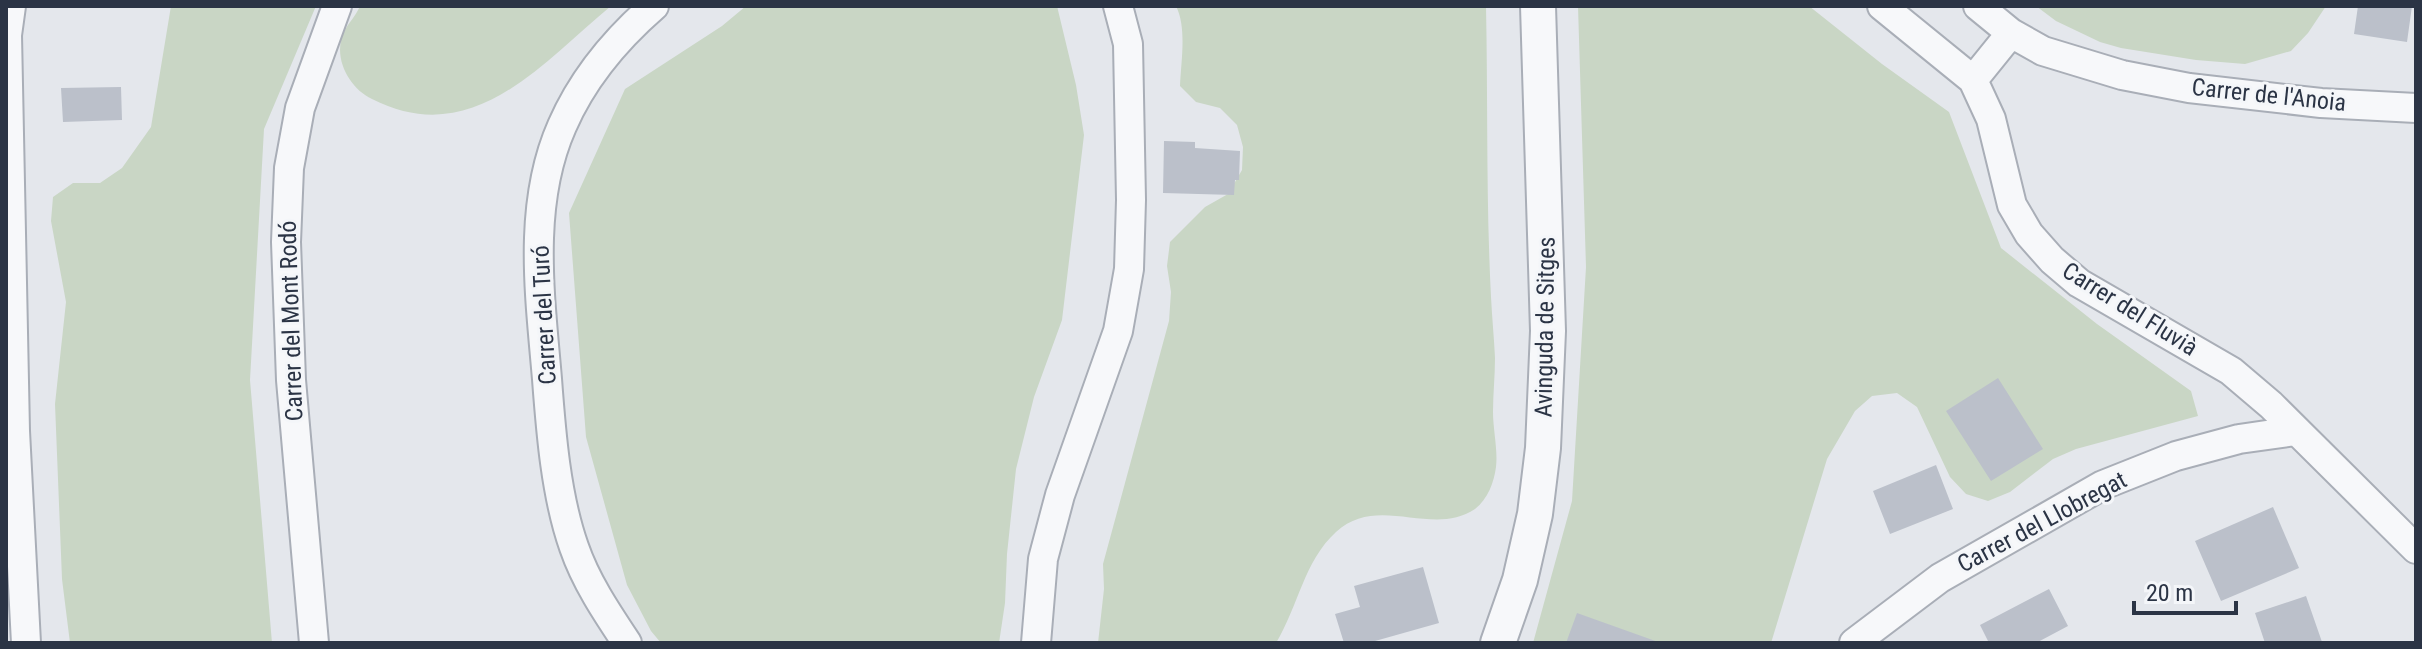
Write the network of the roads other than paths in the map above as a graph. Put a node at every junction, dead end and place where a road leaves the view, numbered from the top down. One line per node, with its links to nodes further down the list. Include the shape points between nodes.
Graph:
1 (11, 6): 13 (street, via 7,35 15,431)
2 (337, 6): 14 (street, Carrer del Mont Rodó, via 300,108 289,168 286,242 291,380)
3 (654, 6): 15 (street, Carrer del Turó, via 595,68 561,126 542,190 539,263 553,456 574,547 598,600)
4 (1118, 6): 16 (street, via 1128,44 1129,269 1118,331 1043,559)
5 (1538, 6): 17 (street, Avinguda de Sitges, via 1548,331 1543,448 1535,514)
6 (1882, 6): 9 (street)
7 (1978, 6): 8 (street)
8 (2011, 33): 9 (street); 10 (street, Carrer de l'Anoia, via 2043,51 2189,88)
9 (1973, 80): 11 (street, Carrer del Fluvià, via 1991,119 2012,205 2052,260 2079,283 2231,371)
10 (2416, 108)
11 (2295, 431): 12 (street, Carrer del Fluvià); 18 (street, Carrer del Llobregat, via 2176,456 2103,485 1940,578)
12 (2416, 549)
13 (26, 643)
14 (314, 643)
15 (627, 643)
16 (1036, 643)
17 (1498, 643)
18 (1854, 643)

